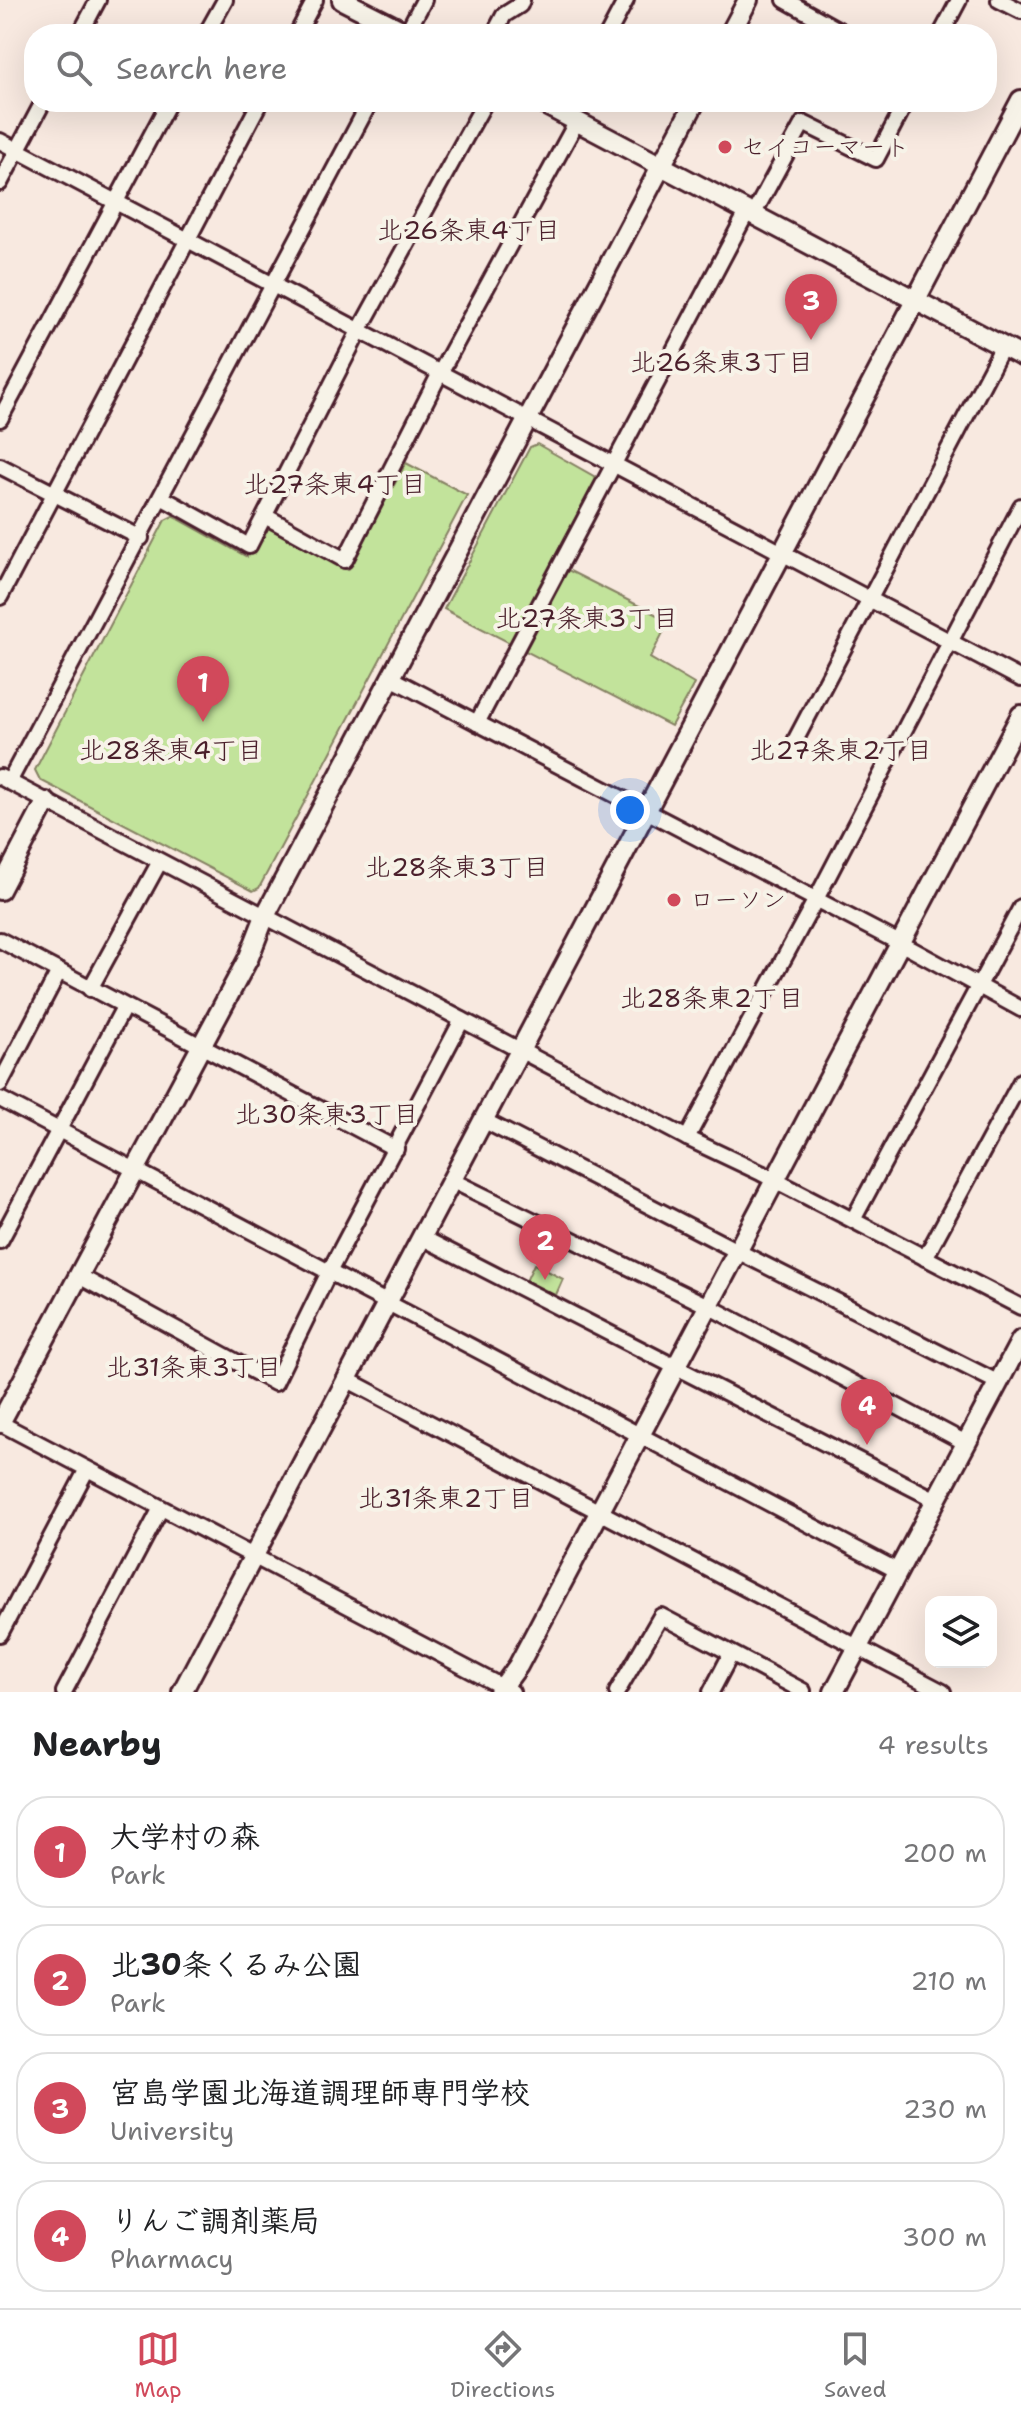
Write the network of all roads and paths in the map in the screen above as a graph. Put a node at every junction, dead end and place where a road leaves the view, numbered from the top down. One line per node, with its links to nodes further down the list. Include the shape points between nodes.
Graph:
1 (98, 0): 13 (street)
2 (225, 0): 14 (street)
3 (315, 0): 15 (street)
4 (342, 0): 16 (street)
5 (424, 0): 17 (street)
6 (522, 0): 18 (street)
7 (626, 0): 19 (street)
8 (748, 0): 20 (street)
9 (785, 0): 21 (street)
10 (959, 0): 22 (street)
11 (999, 0): 12 (street)
12 (1021, 11)
13 (85, 24)
14 (212, 24)
15 (302, 24)
16 (388, 24)
17 (412, 24)
18 (499, 24)
19 (613, 24)
20 (735, 24)
21 (828, 24)
22 (946, 24)
23 (1021, 100): 40 (street)
24 (38, 112): 33 (street)
25 (164, 112): 36 (street)
26 (255, 112): 38 (street)
27 (365, 112): 39 (street)
28 (479, 112): 41 (street)
29 (572, 112): 34 (street); 44 (street)
30 (690, 112): 34 (street)
31 (901, 112): 37 (street, via 876,159 803,123)
32 (0, 141): 33 (street)
33 (18, 150): 35 (street); 36 (street)
34 (661, 166): 37 (street); 46 (street)
35 (0, 183)
36 (115, 202): 38 (street); 45 (street)
37 (750, 213): 40 (street); 47 (street)
38 (187, 240): 39 (street); 49 (street)
39 (273, 285): 41 (street); 50 (street)
40 (916, 300): 42 (street); 54 (street)
41 (359, 331): 44 (street); 52 (street)
42 (1003, 346): 43 (street); 56 (street)
43 (1021, 356)
44 (440, 373): 46 (street); 52 (street, via 345,560)
45 (0, 419)
46 (526, 419): 47 (street); 58 (street)
47 (614, 465): 54 (street); 61 (street)
48 (0, 466): 49 (street)
49 (54, 494): 53 (street); 55 (street)
50 (161, 497): 52 (street, via 249,546); 53 (street)
51 (1021, 506): 57 (street)
52 (265, 516)
53 (141, 538): 63 (street)
54 (781, 553): 56 (street); 65 (street)
55 (0, 597)
56 (868, 599): 57 (street); 62 (street)
57 (950, 642): 59 (street); 68 (street)
58 (391, 678): 61 (street); 70 (street)
59 (1021, 679)
60 (1021, 715): 72 (street)
61 (477, 723): 65 (street)
62 (796, 739)
63 (5, 780): 64 (street)
64 (46, 802): 66 (street); 67 (street)
65 (646, 812): 68 (street); 80 (street)
66 (159, 863): 70 (street); 75 (street)
67 (0, 890)
68 (815, 900): 72 (street); 86 (street)
69 (1021, 907): 74 (street)
70 (265, 916): 78 (street); 79 (street)
71 (0, 940): 73 (street)
72 (900, 943): 74 (street); 89 (street)
73 (58, 973): 75 (street); 82 (street)
74 (980, 987): 77 (street); 91 (street)
75 (90, 989): 76 (street)
76 (124, 1007): 79 (street); 85 (street)
77 (1021, 1009)
78 (462, 1020): 80 (street); 87 (street)
79 (201, 1047): 87 (street); 88 (street)
80 (521, 1050): 84 (street); 86 (street)
81 (1021, 1081): 95 (street)
82 (0, 1084)
83 (0, 1099): 85 (street)
84 (485, 1121): 90 (street); 94 (street)
85 (58, 1130): 88 (street); 93 (street)
86 (687, 1138): 89 (street)
87 (396, 1149): 96 (street)
88 (135, 1170): 96 (street); 97 (street)
89 (775, 1180): 91 (street); 94 (street)
90 (453, 1181): 92 (street); 99 (street)
91 (853, 1220): 95 (street)
92 (423, 1238): 98 (street); 102 (street)
93 (0, 1241)
94 (739, 1252): 99 (street); 104 (street)
95 (925, 1258): 100 (street)
96 (329, 1272): 97 (street, via 275,1383); 98 (street)
97 (79, 1276): 105 (street)
98 (387, 1302): 103 (street); 106 (street)
99 (710, 1307): 102 (street); 107 (street)
100 (1021, 1307)
101 (1021, 1340): 104 (street)
102 (676, 1368): 106 (street); 109 (street)
103 (346, 1379): 111 (street); 112 (street)
104 (999, 1383): 107 (street)
105 (0, 1423): 108 (street)
106 (641, 1434): 111 (street); 113 (street)
107 (966, 1443): 109 (street)
108 (87, 1469): 110 (street); 114 (street)
109 (936, 1500): 113 (street)
110 (161, 1508): 112 (street); 119 (street)
111 (600, 1511): 115 (street); 117 (street)
112 (253, 1556): 117 (street); 120 (street)
113 (898, 1571): 115 (street)
114 (0, 1634)
115 (858, 1648): 123 (street); 124 (street)
116 (731, 1654): 118 (street); 121 (street, via 661,1616); 122 (street)
117 (504, 1690)
118 (803, 1691)
119 (64, 1692)
120 (182, 1692)
121 (617, 1692)
122 (711, 1692)
123 (834, 1692)
124 (943, 1692)

